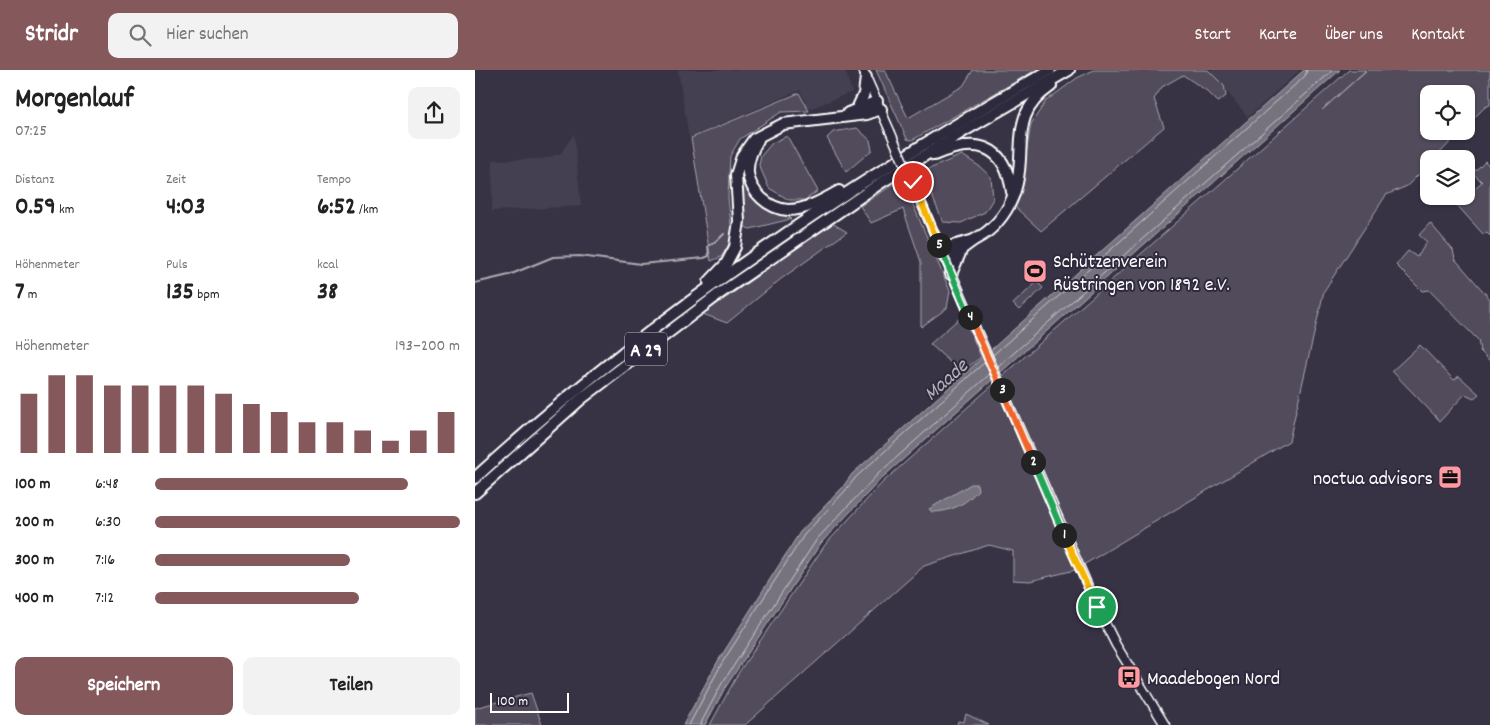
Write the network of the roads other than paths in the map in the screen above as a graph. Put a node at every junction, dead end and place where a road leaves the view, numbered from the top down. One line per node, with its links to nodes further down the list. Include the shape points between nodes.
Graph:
1 (1049, 70): 9 (highway, A 29)
2 (1069, 70): 8 (highway, A 29); 10 (highway, via 1065,77 1044,91 1025,118 1020,136 1017,183)
3 (864, 74): 4 (main road); 5 (highway, via 864,94)
4 (879, 105): 5 (highway); 6 (highway, via 867,114); 13 (main road, bridge)
5 (857, 109): 6 (highway)
6 (843, 116): 7 (highway, via 783,124)
7 (761, 135): 9 (highway, via 753,148 748,172 755,190 769,204 787,210 800,209); 15 (highway, via 746,147 737,165 735,185 739,229 731,256 718,274)
8 (882, 182): 10 (highway, via 895,179 951,148 968,145 991,151 1004,163); 17 (highway, A 29, via 654,342 581,399)
9 (860, 183): 15 (highway, A 29)
10 (1012, 196): 11 (highway, via 1001,218)
11 (973, 241): 12 (highway); 13 (highway)
12 (961, 251): 13 (highway); 14 (highway)
13 (943, 254): 14 (main road)
14 (951, 274): 18 (main road, via 1097,607 1116,645)
15 (685, 305): 16 (highway, A 29)
16 (475, 478)
17 (475, 493)
18 (1165, 725)

